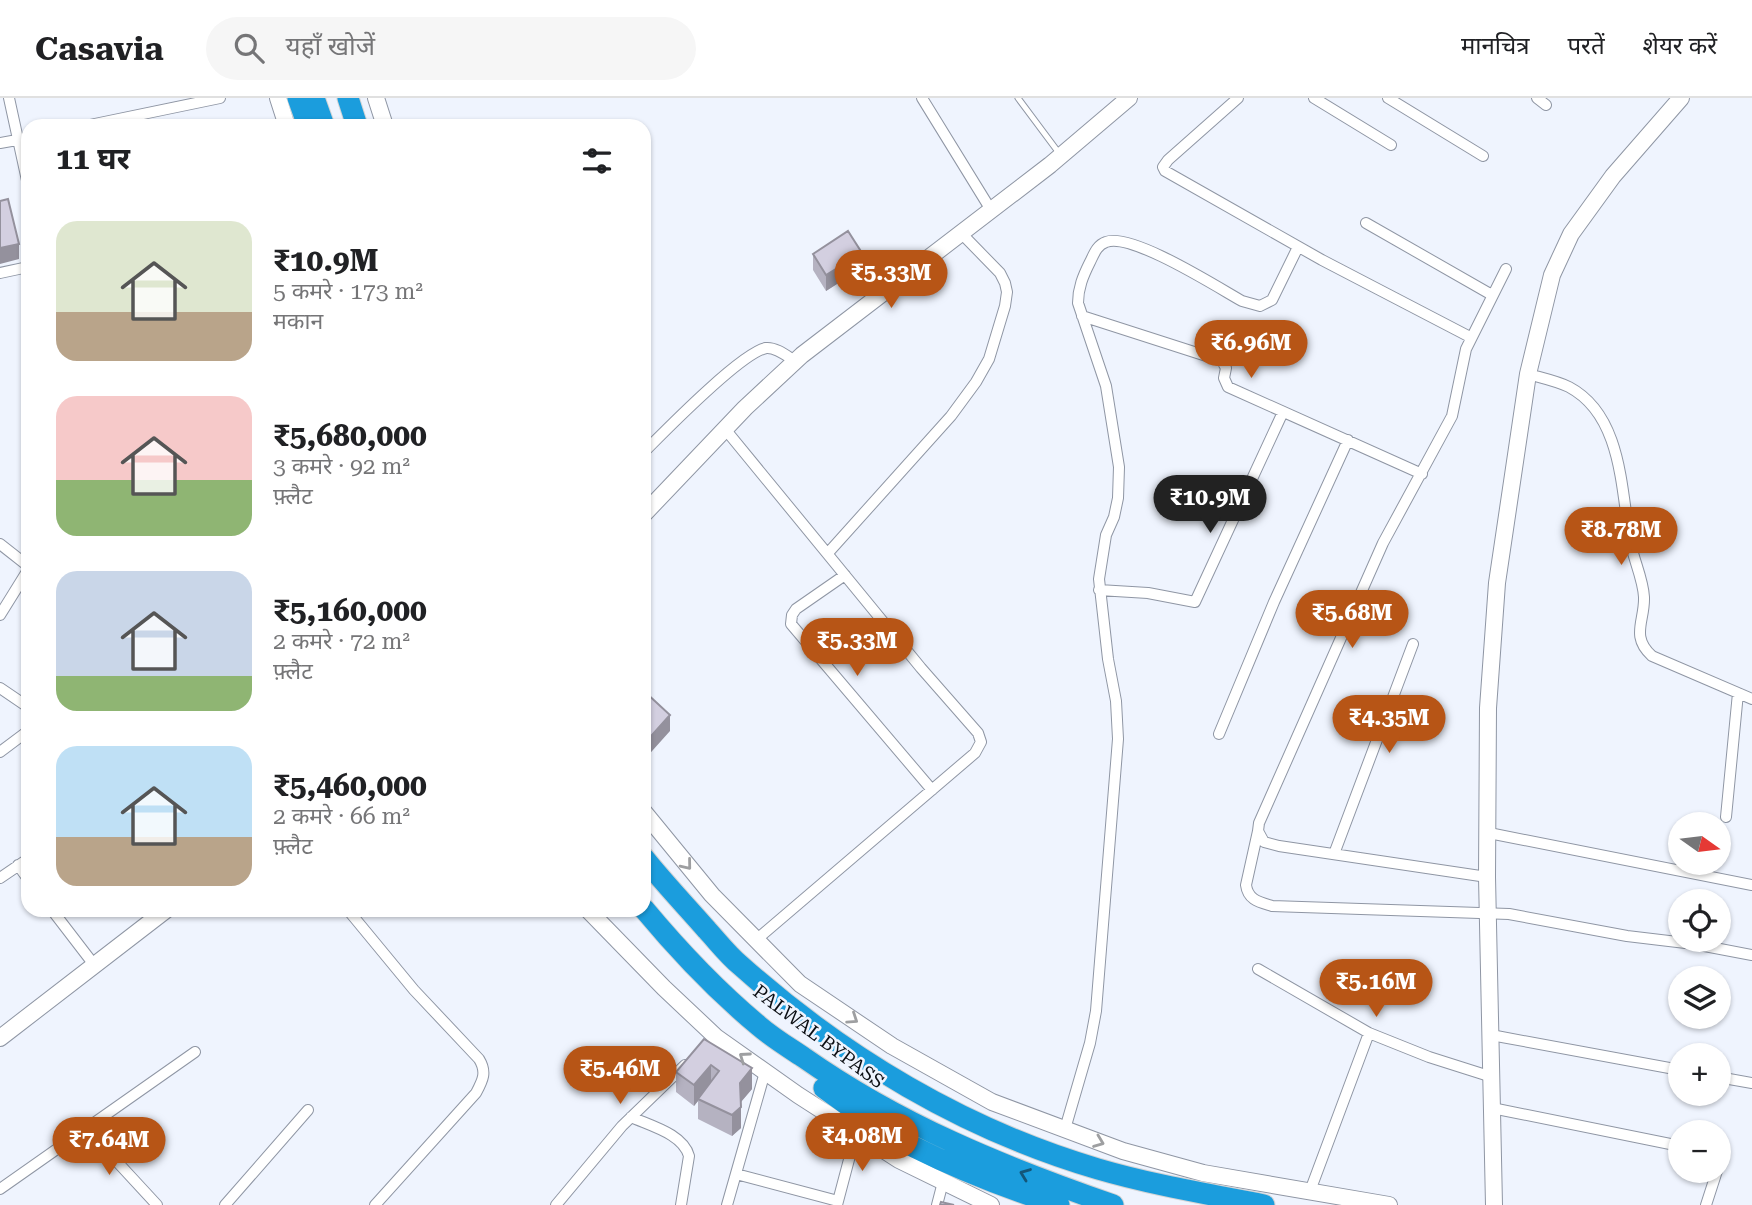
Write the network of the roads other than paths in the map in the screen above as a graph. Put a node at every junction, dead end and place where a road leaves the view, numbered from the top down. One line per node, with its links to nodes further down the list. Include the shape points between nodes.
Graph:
1 (9, 98): 18 (street)
2 (220, 98): 20 (street)
3 (278, 98): 21 (street)
4 (298, 98): 22 (highway)
5 (314, 98): 23 (highway)
6 (335, 98): 24 (highway)
7 (348, 98): 25 (highway)
8 (376, 98): 26 (street)
9 (922, 98): 33 (street)
10 (1018, 98): 31 (lane)
11 (1129, 98): 31 (street)
12 (1238, 98): 36 (street, via 1163,167)
13 (1314, 98): 30 (street)
14 (1388, 98): 32 (street)
15 (1537, 98): 17 (street)
16 (1681, 98): 44 (street, via 1613,176 1571,234 1552,275)
17 (1546, 106)
18 (13, 116): 19 (street); 27 (street)
19 (0, 119)
20 (119, 119)
21 (285, 119)
22 (305, 119)
23 (322, 119)
24 (342, 119)
25 (355, 119)
26 (383, 119)
27 (21, 134)
28 (21, 139): 29 (street)
29 (0, 143)
30 (1391, 145)
31 (1061, 156): 33 (street)
32 (1483, 156)
33 (991, 210): 35 (street)
34 (1366, 223): 40 (street)
35 (961, 233): 43 (street); 52 (street, via 1006,283 1005,306 989,359 951,416)
36 (1298, 247): 41 (street, via 1272,300 1259,306 1144,248 1104,242 1078,291); 42 (street)
37 (21, 268): 39 (street)
38 (1506, 269): 40 (street)
39 (0, 273)
40 (1492, 295): 42 (street)
41 (1082, 316): 45 (street, via 1222,361 1228,387); 56 (street, via 1106,386 1119,467 1118,498 1102,554)
42 (1470, 337): 49 (street, via 1452,416)
43 (795, 361): 46 (street); 48 (street, via 774,349 762,349 703,395)
44 (1528, 374): 60 (street, via 1577,393 1604,424 1612,441 1644,598 1640,631 1646,650); 70 (street, via 1497,583 1488,708)
45 (1283, 412): 47 (street); 56 (street, via 1195,602)
46 (725, 429): 50 (street); 52 (street)
47 (1348, 440): 49 (street); 63 (street)
48 (651, 445)
49 (1422, 474): 69 (street, via 1363,584)
50 (651, 507)
51 (0, 544): 53 (street)
52 (828, 553): 54 (street)
53 (21, 562)
54 (845, 575): 66 (street, via 981,738 975,753); 66 (street, via 796,609 792,624)
55 (21, 580): 57 (street)
56 (1100, 590): 103 (street, via 1116,701 1116,780 1096,1012)
57 (0, 615)
58 (1413, 644): 71 (street)
59 (0, 688): 62 (street)
60 (1738, 693): 61 (street); 67 (street)
61 (1752, 699)
62 (21, 702)
63 (1219, 734)
64 (21, 737): 65 (street)
65 (0, 752)
66 (932, 790): 85 (street)
67 (1726, 812)
68 (651, 821): 85 (street, one-way to 85)
69 (1258, 831): 71 (street, via 1264,842); 78 (street, via 1246,885 1250,897 1259,902)
70 (1489, 833): 74 (street); 77 (street)
71 (1335, 854): 74 (street)
72 (21, 863): 75 (street)
73 (651, 866): 123 (highway, via 738,964 835,1041 923,1096 1024,1143 1095,1168)
74 (1487, 877): 78 (street)
75 (0, 878)
76 (651, 880): 122 (highway, PALWAL BYPASS, via 731,969 863,1074 934,1114 1055,1165)
77 (1752, 886)
78 (1489, 913): 86 (street); 90 (street)
79 (57, 917): 87 (street)
80 (157, 917): 87 (street)
81 (354, 917): 114 (street, via 484,1067 477,1093)
82 (595, 917): 95 (street, one-way to 82, via 711,1041)
83 (638, 917): 120 (highway, via 747,1030 863,1117 961,1169)
84 (651, 917): 121 (highway, PALWAL BYPASS, one-way to 84, via 1023,1174 929,1133 846,1087 760,1027)
85 (756, 940): 103 (street, one-way to 103, via 800,984 892,1046 992,1102)
86 (1752, 955)
87 (94, 966): 91 (street)
88 (1258, 969): 89 (street)
89 (1369, 1033): 96 (street); 110 (street)
90 (1491, 1035): 94 (street); 96 (street)
91 (0, 1038)
92 (195, 1052): 102 (street)
93 (690, 1060): 101 (street)
94 (1668, 1068)
95 (765, 1072): 104 (street); 106 (street)
96 (1492, 1077): 99 (street)
97 (1731, 1079): 98 (street)
98 (1752, 1083)
99 (1492, 1108): 105 (street); 125 (street)
100 (308, 1110): 113 (street)
101 (631, 1117): 115 (street); 116 (street, via 676,1138 687,1150 690,1156)
102 (85, 1127): 109 (street); 112 (street)
103 (1065, 1129): 110 (street, one-way to 110, via 1203,1173)
104 (856, 1133): 107 (street); 111 (street)
105 (1668, 1144)
106 (736, 1174): 111 (street); 117 (street)
107 (943, 1182): 118 (street); 119 (street)
108 (1713, 1183): 126 (street)
109 (0, 1189)
110 (1310, 1191): 124 (street)
111 (837, 1203)
112 (157, 1205)
113 (225, 1205)
114 (375, 1205)
115 (556, 1205)
116 (681, 1205)
117 (727, 1205)
118 (937, 1205)
119 (991, 1205)
120 (1059, 1205)
121 (1113, 1205)
122 (1188, 1205)
123 (1264, 1205)
124 (1389, 1205)
125 (1494, 1205)
126 (1706, 1205)

